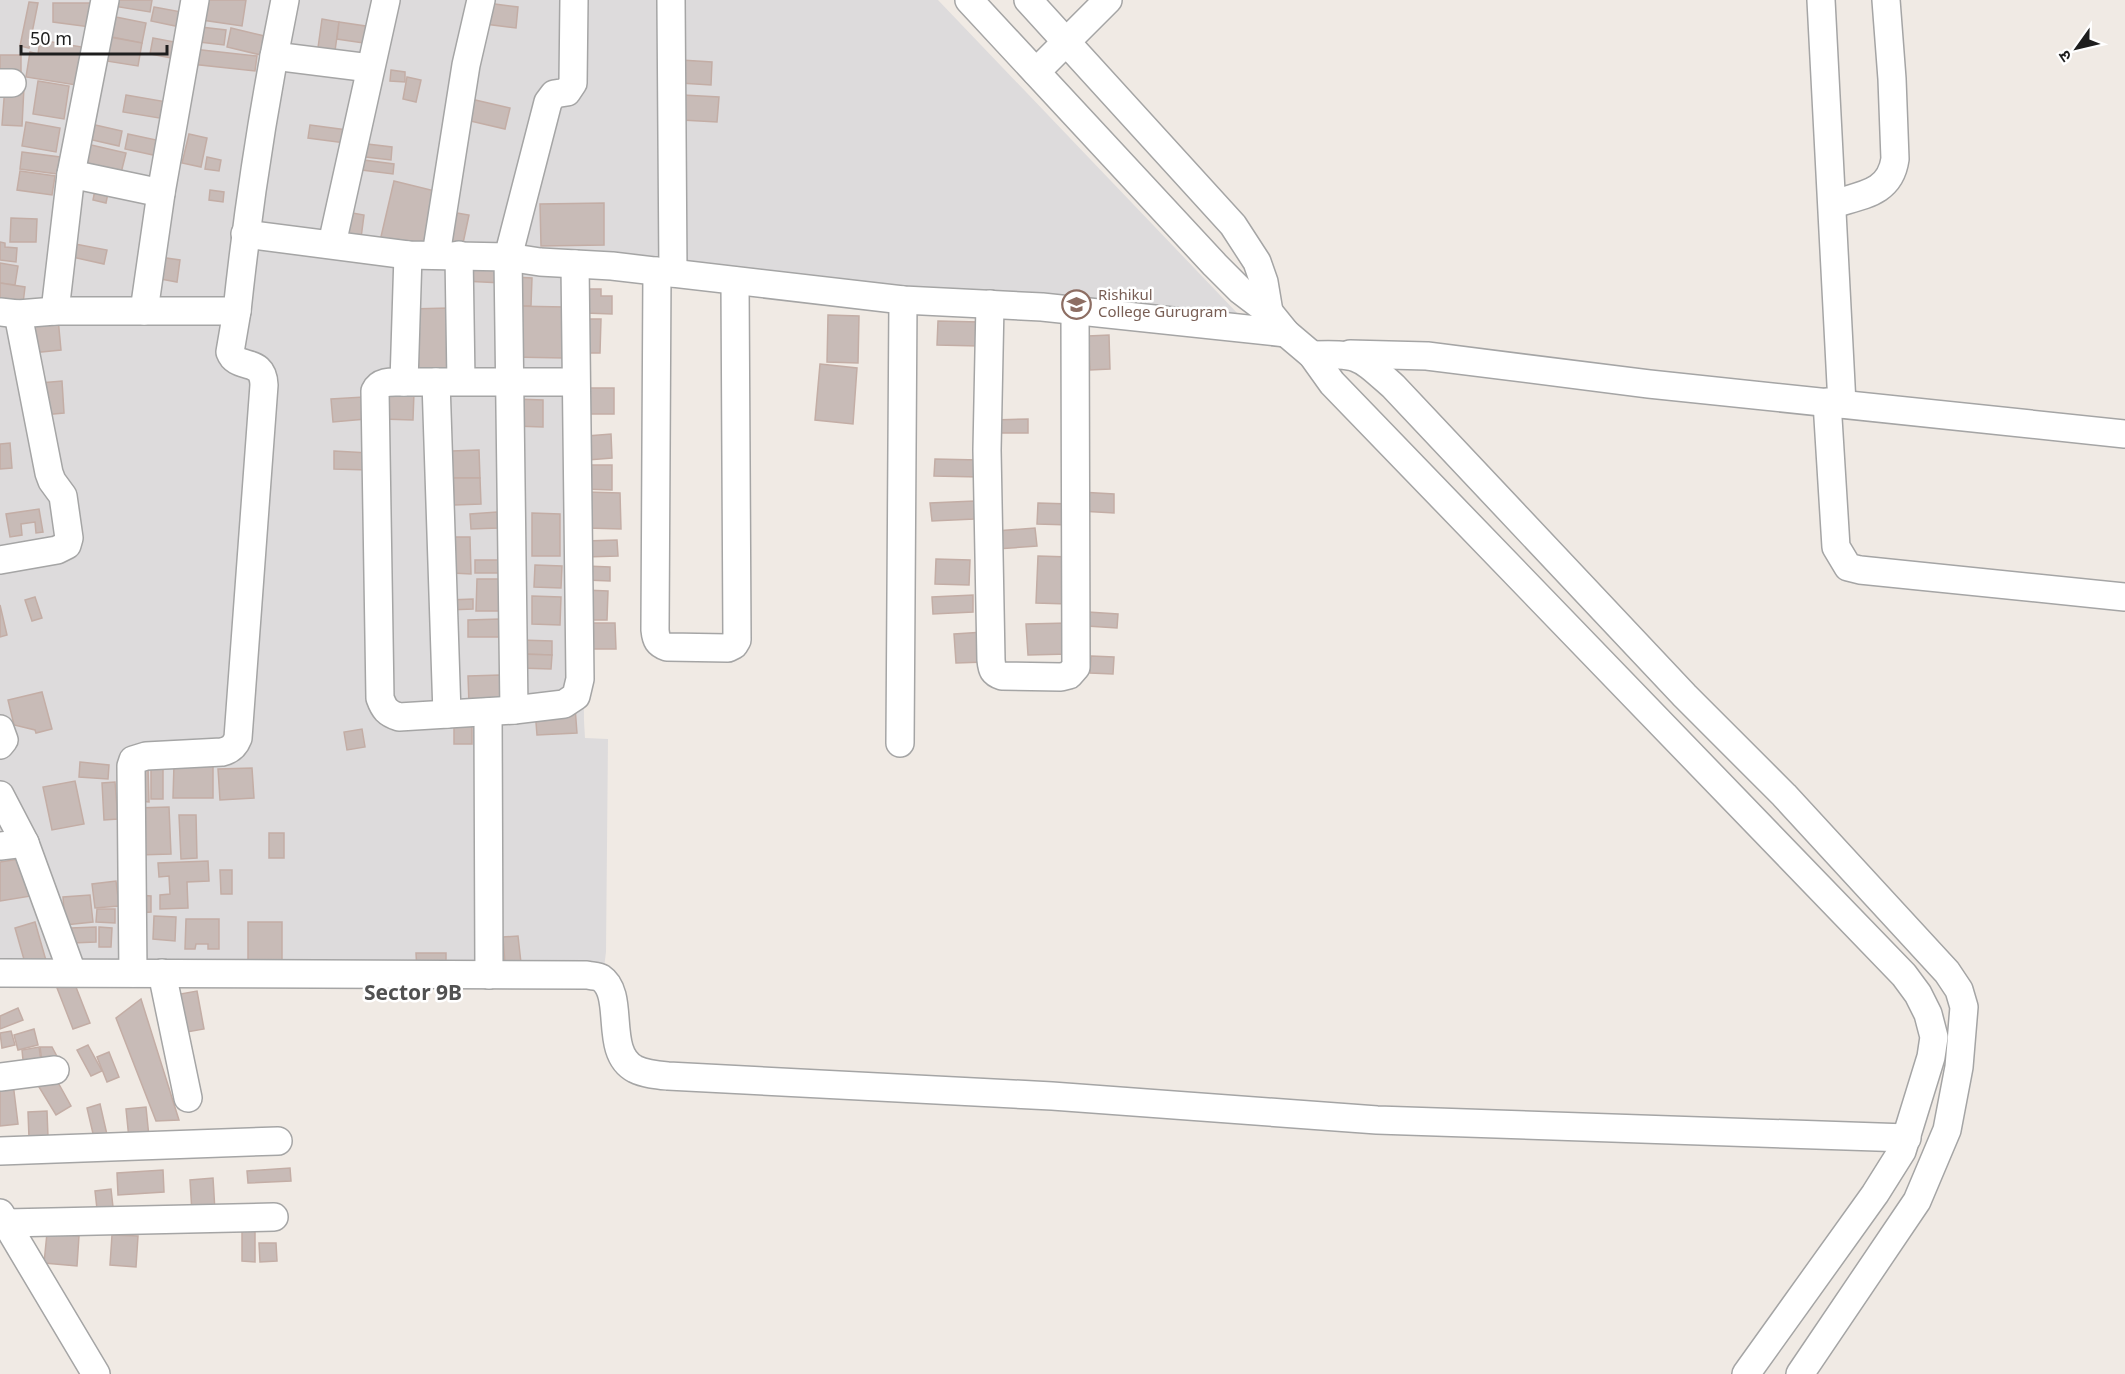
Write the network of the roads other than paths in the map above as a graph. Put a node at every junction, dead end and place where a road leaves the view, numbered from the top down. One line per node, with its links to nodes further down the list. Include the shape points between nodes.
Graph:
1 (105, 0): 17 (street)
2 (195, 0): 18 (street)
3 (285, 0): 14 (street)
4 (386, 0): 15 (street)
5 (481, 0): 23 (street, via 464,77)
6 (574, 0): 24 (street, via 573,83 567,92 554,94 548,102)
7 (671, 0): 26 (street)
8 (969, 0): 16 (street)
9 (1028, 0): 13 (street)
10 (1108, 0): 13 (street)
11 (1821, 0): 19 (street)
12 (1886, 0): 19 (street, via 1893,171 1875,191)
13 (1066, 41): 16 (street); 34 (street, via 1233,225 1257,262)
14 (274, 56): 15 (street); 20 (street)
15 (370, 68): 21 (street)
16 (1036, 72): 34 (street, via 1215,265)
17 (71, 174): 18 (street); 31 (street)
18 (161, 193): 32 (street)
19 (1833, 204): 43 (street)
20 (245, 234): 21 (street); 33 (street)
21 (332, 244): 22 (street)
22 (408, 255): 23 (street); 40 (street)
23 (448, 255): 24 (street); 41 (street)
24 (508, 257): 25 (street); 39 (street)
25 (575, 264): 26 (street); 42 (street)
26 (665, 272): 27 (street); 27 (street, via 655,630 660,644 667,647 728,648 737,640)
27 (735, 281): 28 (street)
28 (903, 300): 29 (street); 50 (street)
29 (990, 304): 30 (street); 30 (street, via 987,450 992,669 1002,676 1061,678 1076,667)
30 (1075, 310): 36 (street)
31 (55, 311): 32 (street); 35 (street)
32 (144, 311): 33 (street)
33 (237, 311): 56 (street, via 230,352 236,361 253,366 264,376 238,738 222,753 133,760)
34 (1269, 312): 36 (street)
35 (9, 313): 45 (street, via 49,473 63,496 69,538 67,545 57,550)
36 (1286, 333): 38 (street)
37 (1348, 354): 38 (street); 43 (street, via 1427,356); 69 (street, via 1366,362 1392,386 1677,688 1784,795 1947,972 1959,990 1964,1007 1959,1066 1947,1130 1930,1173 1913,1208)
38 (1312, 355): 62 (street, via 1332,382 1904,975 1928,1014 1934,1037)
39 (508, 381): 41 (street); 42 (street); 47 (street)
40 (404, 382): 41 (street); 48 (street, via 384,383 375,392 380,698 390,714 399,717)
41 (448, 382): 48 (street)
42 (575, 382): 47 (street, via 579,688 576,696 564,704)
43 (1834, 403): 44 (street); 46 (street, via 1836,547 1848,567)
44 (2125, 434)
45 (0, 560)
46 (2125, 597)
47 (501, 711): 48 (street); 58 (street)
48 (447, 714)
49 (0, 729): 51 (street, via 4,740)
50 (900, 743)
51 (0, 745)
52 (0, 795): 53 (street)
53 (12, 845): 54 (street)
54 (72, 972): 55 (street); 56 (street)
55 (0, 973)
56 (133, 973): 57 (street)
57 (162, 973): 58 (street); 61 (street)
58 (489, 975): 62 (street, via 601,978 609,987 617,1041 624,1057 633,1068 668,1076 1052,1096 1377,1119)
59 (55, 1070): 60 (street)
60 (0, 1077)
61 (188, 1098)
62 (1907, 1138): 68 (street, via 1875,1194)
63 (278, 1141): 64 (street)
64 (0, 1151)
65 (274, 1217): 66 (street)
66 (3, 1218): 67 (street)
67 (96, 1374)
68 (1746, 1374)
69 (1800, 1374)

